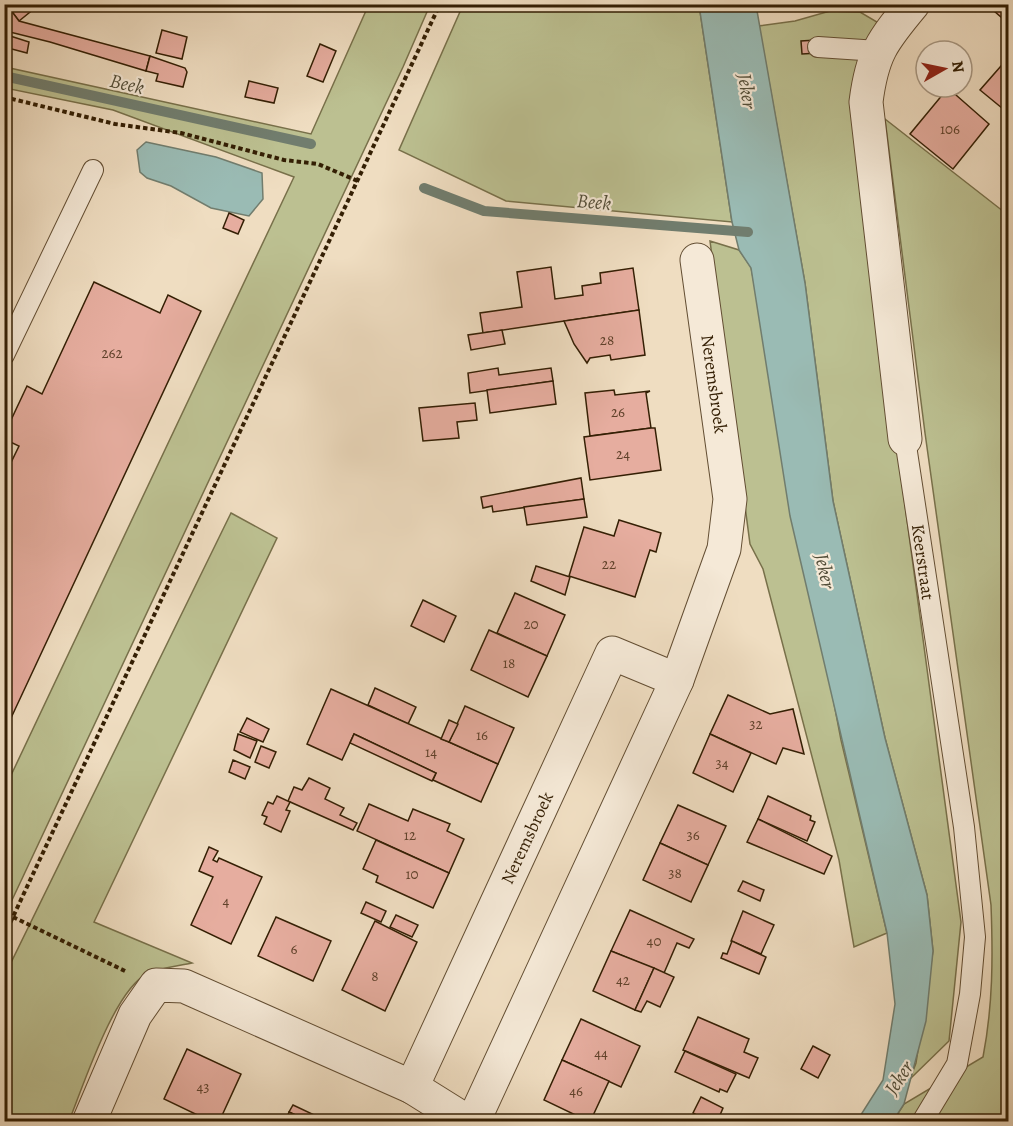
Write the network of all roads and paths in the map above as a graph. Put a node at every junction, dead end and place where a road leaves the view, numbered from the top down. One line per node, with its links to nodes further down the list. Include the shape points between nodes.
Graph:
1 (440, 4): 7 (path)
2 (913, 4): 4 (street, Keerstraat)
3 (818, 47): 4 (lane)
4 (878, 51): 10 (street, Keerstraat, via 870,71 866,102)
5 (4, 97): 7 (path, via 115,124 181,133 284,160 318,164)
6 (93, 170): 9 (lane)
7 (358, 182): 12 (path)
8 (697, 260): 11 (street, Neremsbroek, via 730,499 724,549)
9 (4, 355)
10 (905, 439): 19 (lane, Keerstraat, via 964,826 975,937 970,994 957,1064)
11 (677, 680): 15 (street, Neremsbroek, via 612,653); 18 (street, Neremsbroek)
12 (13, 917): 13 (path); 14 (path)
13 (4, 936)
14 (156, 986): 15 (street, via 184,986); 16 (street, via 135,1015)
15 (412, 1087): 17 (street)
16 (89, 1122)
17 (468, 1122)
18 (473, 1122)
19 (922, 1122)

